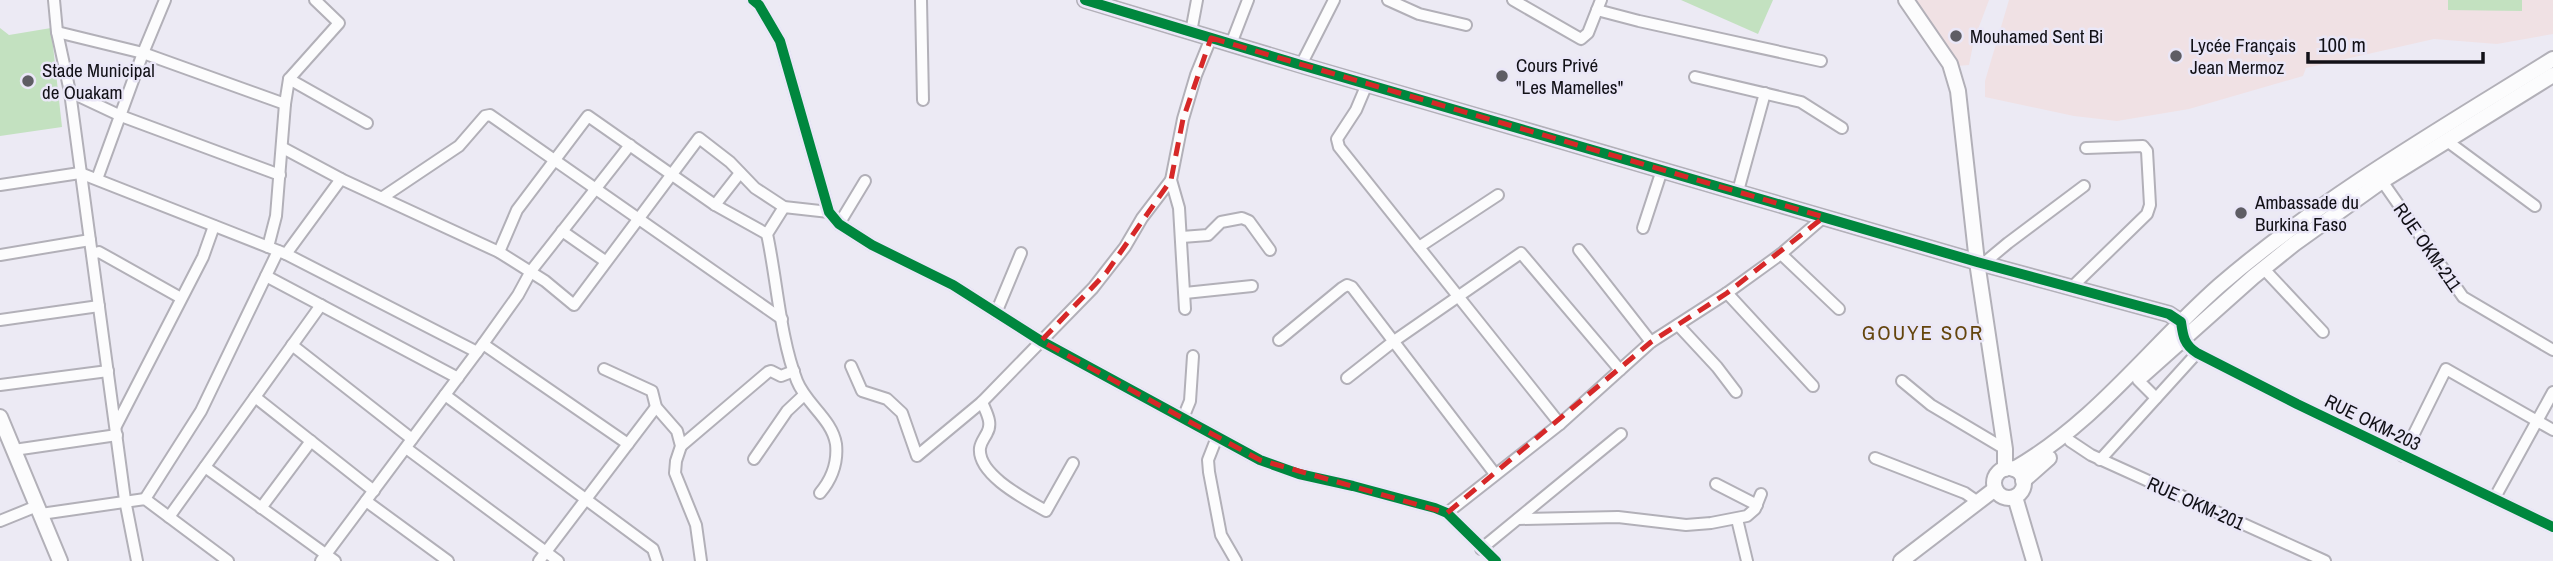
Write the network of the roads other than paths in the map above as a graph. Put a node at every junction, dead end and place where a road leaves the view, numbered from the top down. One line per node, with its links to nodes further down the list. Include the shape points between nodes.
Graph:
1 (54, 0): 15 (street)
2 (165, 0): 19 (street)
3 (315, 0): 25 (street, via 340,23)
4 (753, 0): 58 (street, via 780,41)
5 (921, 0): 29 (street)
6 (1085, 0): 16 (street)
7 (1197, 0): 16 (street)
8 (1248, 0): 18 (street)
9 (1334, 0): 22 (street)
10 (1388, 0): 14 (street, via 1419,14)
11 (1513, 0): 13 (street, via 1581,39)
12 (1906, 0): 78 (street, via 1950,64 1958,91)
13 (1599, 5): 21 (street, via 1639,22)
14 (1466, 25)
15 (57, 32): 19 (street); 27 (street)
16 (1191, 32): 17 (street)
17 (1211, 38): 18 (street); 46 (street, via 1183,119)
18 (1231, 44): 22 (street)
19 (142, 53): 30 (street); 31 (street)
20 (2553, 60): 95 (street, via 2333,200 2261,253)
21 (1821, 61)
22 (1301, 65): 26 (street)
23 (2553, 75): 34 (street)
24 (1695, 77): 28 (street)
25 (289, 79): 30 (street); 32 (street)
26 (1367, 84): 39 (street); 68 (street, via 1337,139 1339,147)
27 (70, 92): 31 (street); 40 (street)
28 (1765, 93): 33 (street, via 1811,107); 52 (street)
29 (923, 100)
30 (285, 104): 36 (street)
31 (121, 116): 43 (street); 45 (street)
32 (367, 123)
33 (1842, 128)
34 (2447, 141): 48 (street); 56 (street)
35 (630, 145): 38 (street, via 588,116); 42 (street); 51 (street)
36 (283, 148): 43 (street); 44 (street)
37 (2086, 148): 83 (street, via 2143,146 2150,205 2147,214)
38 (555, 160): 51 (street); 54 (street, via 485,116 459,146); 72 (street, via 517,211)
39 (1662, 170): 52 (street); 63 (street)
40 (80, 173): 45 (street); 49 (street); 67 (street)
41 (740, 173): 42 (street, via 699,138); 55 (street); 57 (street)
42 (671, 174): 55 (street); 60 (street)
43 (280, 175): 71 (street)
44 (341, 179): 54 (street); 71 (street)
45 (97, 180): 62 (street)
46 (1171, 180): 66 (street); 100 (street, via 1107,273)
47 (866, 181): 61 (street)
48 (2382, 181): 79 (street); 105 (street, RUE OKM-211, via 2463,297)
49 (0, 185)
50 (2084, 186): 78 (street)
51 (596, 189): 60 (street); 64 (street)
52 (1738, 191): 59 (street)
53 (1498, 195): 68 (street)
54 (383, 197): 72 (street)
55 (715, 205): 65 (street)
56 (2535, 206)
57 (784, 207): 58 (street); 65 (street)
58 (829, 212): 61 (street)
59 (1825, 217): 75 (street); 78 (street)
60 (638, 218): 77 (street); 93 (street)
61 (839, 224): 92 (street)
62 (214, 226): 71 (street); 87 (street)
63 (1643, 228)
64 (562, 231): 77 (street); 80 (street)
65 (766, 234): 93 (street)
66 (1182, 237): 69 (street, via 1208,235 1222,222 1242,218); 84 (street)
67 (90, 240): 74 (street); 76 (street)
68 (1419, 247): 86 (street)
69 (1269, 250)
70 (1579, 250): 102 (street)
71 (277, 251): 81 (street); 104 (street)
72 (499, 252): 80 (street)
73 (1021, 253): 92 (street)
74 (92, 254): 87 (street, via 99,252); 89 (street)
75 (1781, 254): 85 (street); 91 (street)
76 (0, 255)
77 (605, 261): 80 (street, via 574,304)
78 (1981, 262): 83 (street); 143 (street)
79 (2263, 268): 97 (street); 98 (street)
80 (531, 271): 104 (street)
81 (266, 276): 88 (street); 157 (street, via 201,411)
82 (1252, 286): 84 (street)
83 (2072, 287): 95 (street, via 2169,314)
84 (1185, 293): 90 (street)
85 (1727, 293): 96 (street); 120 (street)
86 (1457, 296): 101 (street); 111 (street, via 1517,254 1524,254); 132 (street)
87 (181, 298): 134 (street)
88 (321, 305): 103 (street); 114 (street)
89 (99, 306): 94 (street); 113 (street)
90 (1185, 309)
91 (1839, 309)
92 (996, 313): 100 (street)
93 (782, 319): 112 (street)
94 (0, 320)
95 (2181, 322): 98 (street); 150 (street, via 2070,432)
96 (1678, 325): 102 (street); 121 (street)
97 (2323, 332)
98 (2183, 339): 106 (street, RUE OKM-203); 108 (street)
99 (1279, 340): 101 (street, via 1347,285)
100 (1041, 341): 127 (street); 130 (street)
101 (1394, 341): 115 (street); 151 (street)
102 (1651, 342): 111 (street)
103 (292, 345): 125 (street); 140 (street)
104 (480, 348): 114 (street); 141 (street)
105 (2553, 350)
106 (2197, 353): 117 (street); 144 (street, RUE OKM-203)
107 (1193, 356): 130 (street, via 1190,401)
108 (2157, 363): 116 (street); 117 (street)
109 (851, 366): 127 (street, via 862,391 887,399 902,413 917,456)
110 (604, 369): 128 (street, via 652,391)
111 (1620, 370): 132 (street)
112 (794, 371): 124 (street); 142 (street, via 781,376 768,372)
113 (108, 372): 119 (street); 134 (street)
114 (458, 377): 123 (street)
115 (1347, 378)
116 (2138, 380): 126 (street); 138 (street)
117 (2172, 380): 126 (street)
118 (1902, 381): 143 (street, via 1931,405)
119 (0, 384)
120 (1813, 386)
121 (1736, 392)
122 (2553, 393): 131 (street)
123 (445, 395): 140 (street); 158 (street)
124 (804, 395): 146 (street, via 787,411); 155 (street, via 831,430 836,445 833,473)
125 (255, 397): 137 (street); 149 (street)
126 (2156, 398): 147 (street)
127 (982, 402): 148 (street, via 990,423 980,454 986,468 1009,489 1046,511)
128 (656, 407): 141 (street); 142 (street, via 677,431)
129 (0, 417): 139 (street)
130 (1183, 418): 136 (street)
131 (2537, 421): 133 (street); 144 (street, via 2446,369); 159 (street)
132 (1560, 424): 151 (street)
133 (2553, 430)
134 (116, 431): 139 (street); 160 (street)
135 (1621, 434): 167 (street)
136 (1217, 437): 165 (street, via 1299,474); 181 (street, via 1208,460 1209,472 1221,535)
137 (311, 441): 154 (street); 163 (street)
138 (2070, 441): 147 (street, RUE OKM-201); 150 (street)
139 (8, 444): 164 (street)
140 (409, 444): 154 (street); 172 (street)
141 (628, 444): 158 (street)
142 (681, 446): 180 (street, via 675,473 696,526)
143 (2005, 449): 150 (street)
144 (2403, 456): 159 (street, RUE OKM-203)
145 (1875, 458): 162 (street)
146 (754, 459)
147 (2101, 460): 186 (street, RUE OKM-201)
148 (1073, 463)
149 (205, 467): 163 (street); 166 (street)
150 (2014, 473): 153 (street, via 1997,475); 156 (street, via 2022,490)
151 (1494, 474): 165 (street)
152 (1716, 484): 168 (street, via 1759,499 1747,516)
153 (1995, 489): 156 (street, via 2001,496); 162 (street)
154 (374, 491): 161 (street)
155 (820, 494)
156 (2015, 497): 185 (street)
157 (145, 499): 160 (street); 166 (street)
158 (587, 499): 172 (street); 179 (street, via 653,549)
159 (2494, 499): 170 (street, RUE OKM-203)
160 (125, 500): 164 (street); 175 (street)
161 (366, 501): 173 (street); 177 (street)
162 (1978, 502): 184 (street)
163 (261, 508): 173 (street)
164 (39, 510): 169 (street); 174 (street)
165 (1447, 513): 171 (street)
166 (169, 517): 176 (street)
167 (1518, 519): 168 (street, via 1639,518 1686,525); 171 (street)
168 (1737, 519): 183 (street)
169 (0, 521)
170 (2553, 527)
171 (1481, 549): 182 (street)
172 (543, 557): 178 (street)
173 (327, 559)
174 (60, 561)
175 (136, 561)
176 (228, 561)
177 (448, 561)
178 (558, 561)
179 (657, 561)
180 (701, 561)
181 (1236, 561)
182 (1496, 561)
183 (1746, 561)
184 (1901, 561)
185 (2034, 561)
186 (2325, 561)

